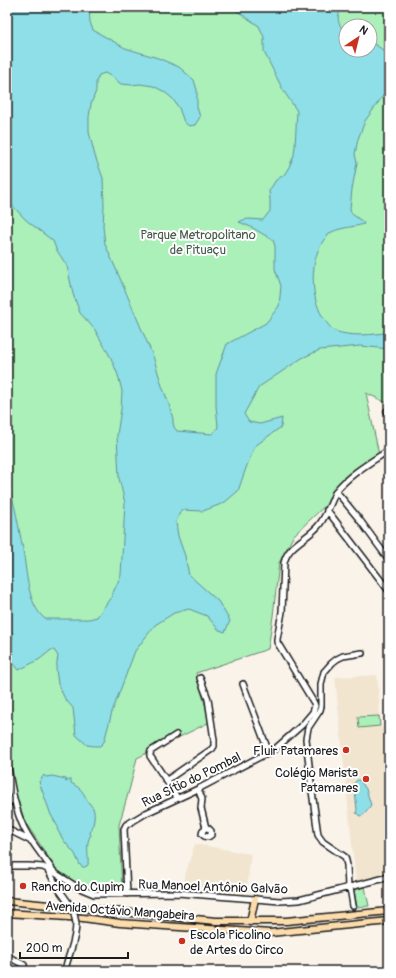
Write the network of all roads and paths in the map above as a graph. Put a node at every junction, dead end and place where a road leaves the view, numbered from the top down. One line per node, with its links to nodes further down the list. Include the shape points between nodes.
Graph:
1 (387, 453): 2 (street, Rua Sítio do Pombal, via 353,475)
2 (336, 491): 3 (street, Rua Sítio do Pombal); 4 (street)
3 (327, 510): 5 (street); 10 (street, Rua Sítio do Pombal, via 318,527 290,550 285,558 282,612 277,639 315,709 297,730)
4 (389, 560)
5 (389, 591)
6 (362, 653): 25 (street, via 343,656 324,672 320,710 308,728 306,739 318,835 323,842 345,858)
7 (200, 678): 12 (street, via 210,706 214,746)
8 (243, 684): 10 (street)
9 (176, 735): 12 (street, via 150,754)
10 (269, 753): 14 (street, Rua Sítio do Pombal)
11 (7, 761): 13 (street)
12 (167, 780): 15 (street)
13 (9, 786): 16 (street)
14 (198, 789): 15 (street, Rua Sítio do Pombal); 18 (street)
15 (177, 798): 26 (street, Rua Sítio do Pombal, via 141,815 124,827)
16 (14, 799): 17 (street); 20 (street)
17 (7, 803)
18 (206, 828)
19 (7, 829): 20 (street)
20 (32, 842): 23 (street)
21 (7, 866): 22 (street, via 37,866)
22 (48, 869): 23 (street, Rua Manoel Antônio Galvão); 38 (street, bridge, via 73,909 76,923)
23 (55, 873): 26 (street, Rua Manoel Antônio Galvão, via 89,892)
24 (389, 877): 25 (street, Rua Manoel Antônio Galvão)
25 (349, 887): 27 (street, Rua Manoel Antônio Galvão, via 299,900); 29 (street)
26 (127, 894): 27 (street, Rua Manoel Antônio Galvão, via 178,893)
27 (255, 899): 31 (main road)
28 (7, 901): 35 (main road, Avenida Octávio Mangabeira)
29 (353, 906)
30 (389, 911): 33 (main road, Avenida Octávio Mangabeira)
31 (253, 912): 33 (main road); 35 (main road)
32 (7, 913): 34 (main road, Avenida Octávio Mangabeira, via 270,933)
33 (261, 921): 35 (main road, Avenida Octávio Mangabeira)
34 (389, 921)
35 (250, 922)
36 (7, 956): 37 (street)
37 (24, 964)
38 (66, 970)

